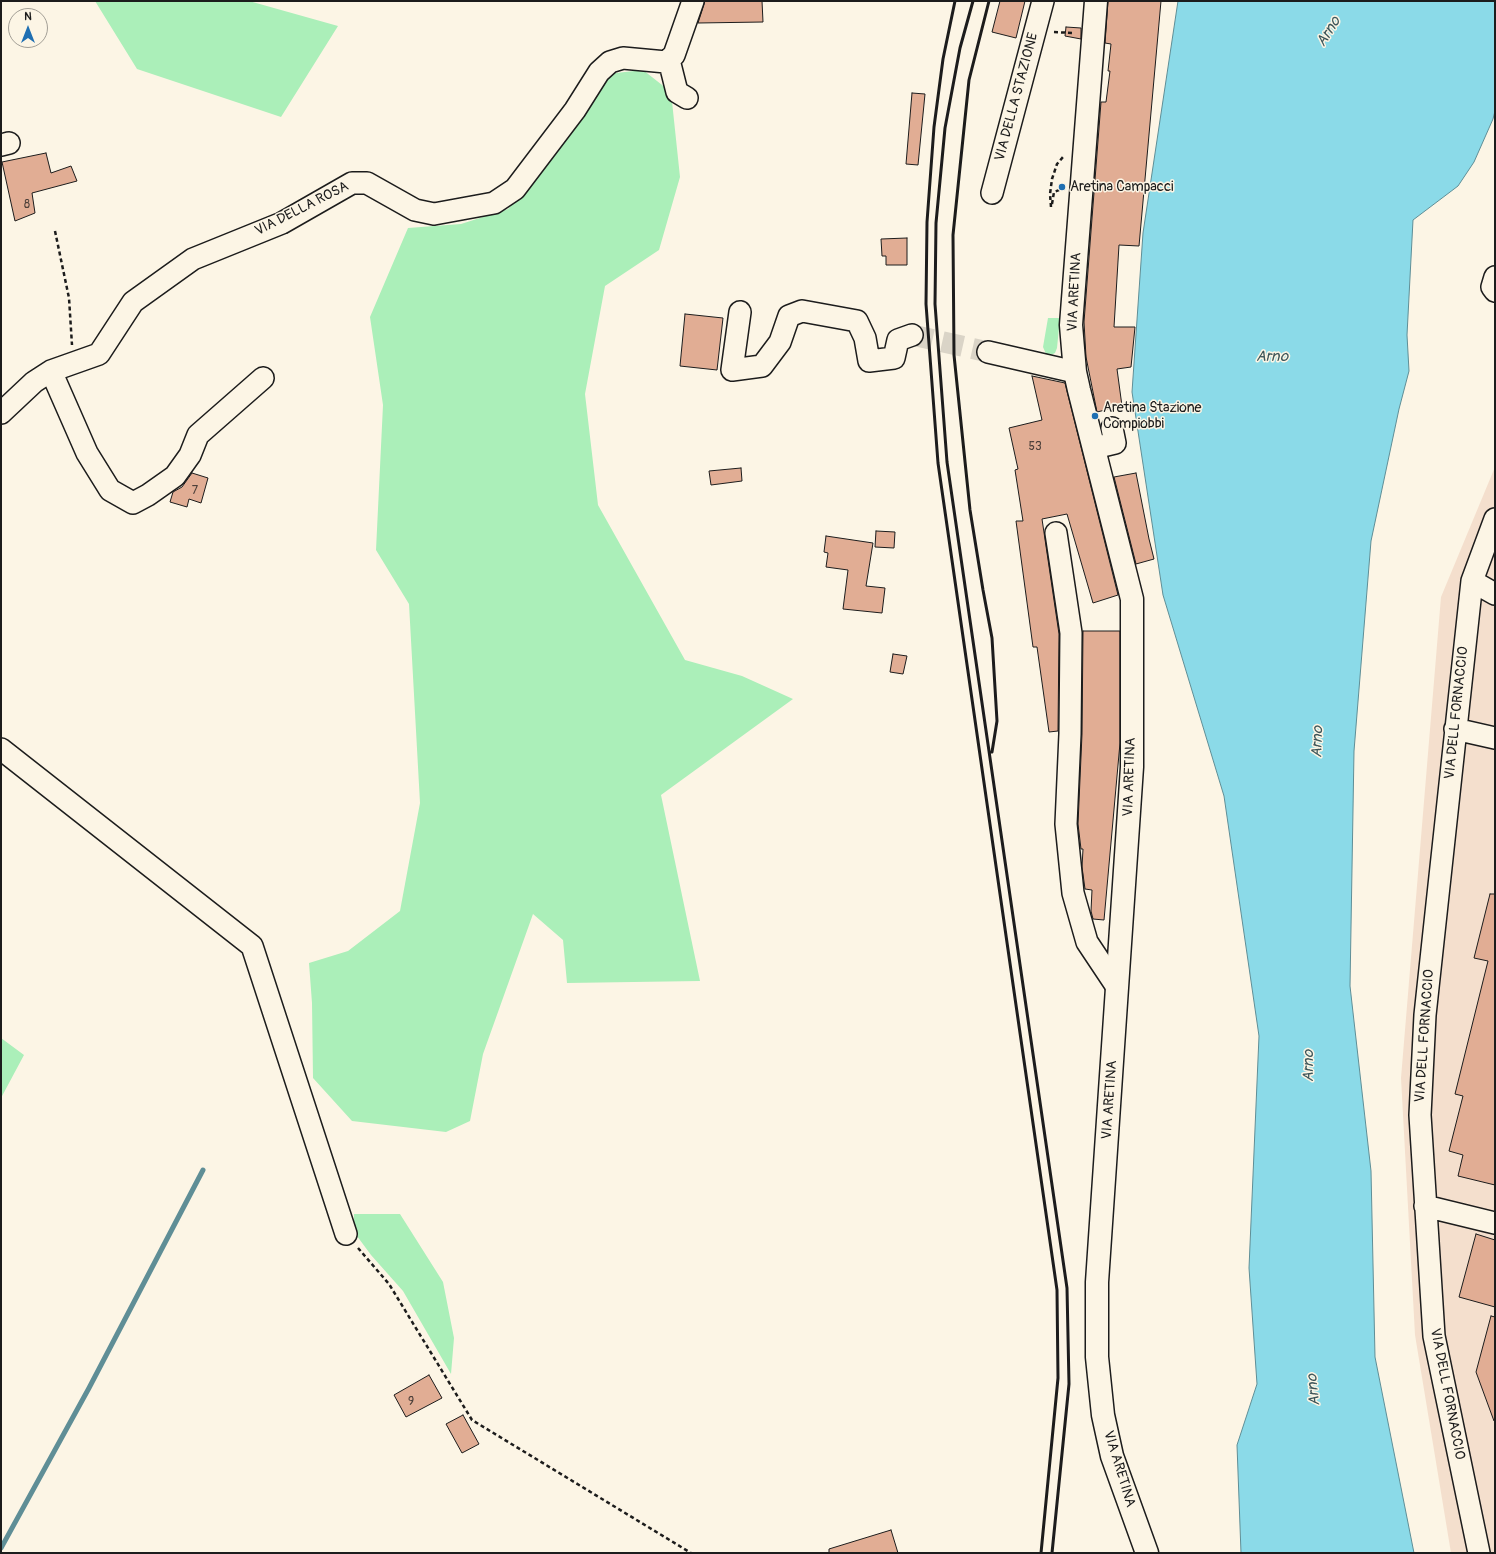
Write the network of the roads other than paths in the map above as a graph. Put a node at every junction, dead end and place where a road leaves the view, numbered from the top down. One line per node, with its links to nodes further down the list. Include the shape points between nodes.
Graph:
1 (693, 1): 4 (street, via 674,55)
2 (1043, 1): 6 (street, VIA DELLA STAZIONE)
3 (1096, 1): 13 (main road, VIA ARETINA, via 1071,325)
4 (669, 60): 5 (street, via 677,92); 12 (street, VIA DELLA ROSA, via 666,62 623,58 610,62 599,72 575,110 515,190 494,203 434,214 415,210 367,182 352,183 282,223 193,259 133,302 99,354)
5 (687, 98)
6 (992, 193)
7 (1495, 277): 8 (street, via 1492,287)
8 (1495, 291)
9 (740, 312): 10 (street, via 732,370 762,366 780,342 789,316 802,311 857,321 865,338 869,361 894,358 898,340)
10 (912, 334)
11 (988, 352): 13 (street)
12 (51, 370): 14 (street, via 88,453 110,490 133,503 174,476 190,456 198,435); 15 (street, VIA DELLA ROSA)
13 (1075, 372): 17 (main road, VIA ARETINA)
14 (263, 378)
15 (1, 413)
16 (1112, 428): 17 (street, via 1115,443)
17 (1094, 448): 25 (main road, VIA ARETINA, via 1135,583 1132,599 1132,767)
18 (1495, 519): 20 (street, VIA DELL FORNACCIO)
19 (1056, 533): 25 (street, via 1072,633 1066,824 1073,893 1087,942)
20 (1472, 581): 21 (street); 22 (street, VIA DELL FORNACCIO)
21 (1495, 594)
22 (1455, 729): 23 (street); 26 (street, VIA DELL FORNACCIO, via 1425,1014 1420,1115)
23 (1495, 738)
24 (1, 749): 28 (street, via 252,946)
25 (1118, 987): 29 (main road, VIA ARETINA, via 1097,1282 1097,1357 1103,1415 1112,1456)
26 (1425, 1206): 27 (street); 30 (street, VIA DELL FORNACCIO, via 1434,1336)
27 (1495, 1224)
28 (346, 1234)
29 (1147, 1553)
30 (1479, 1553)

